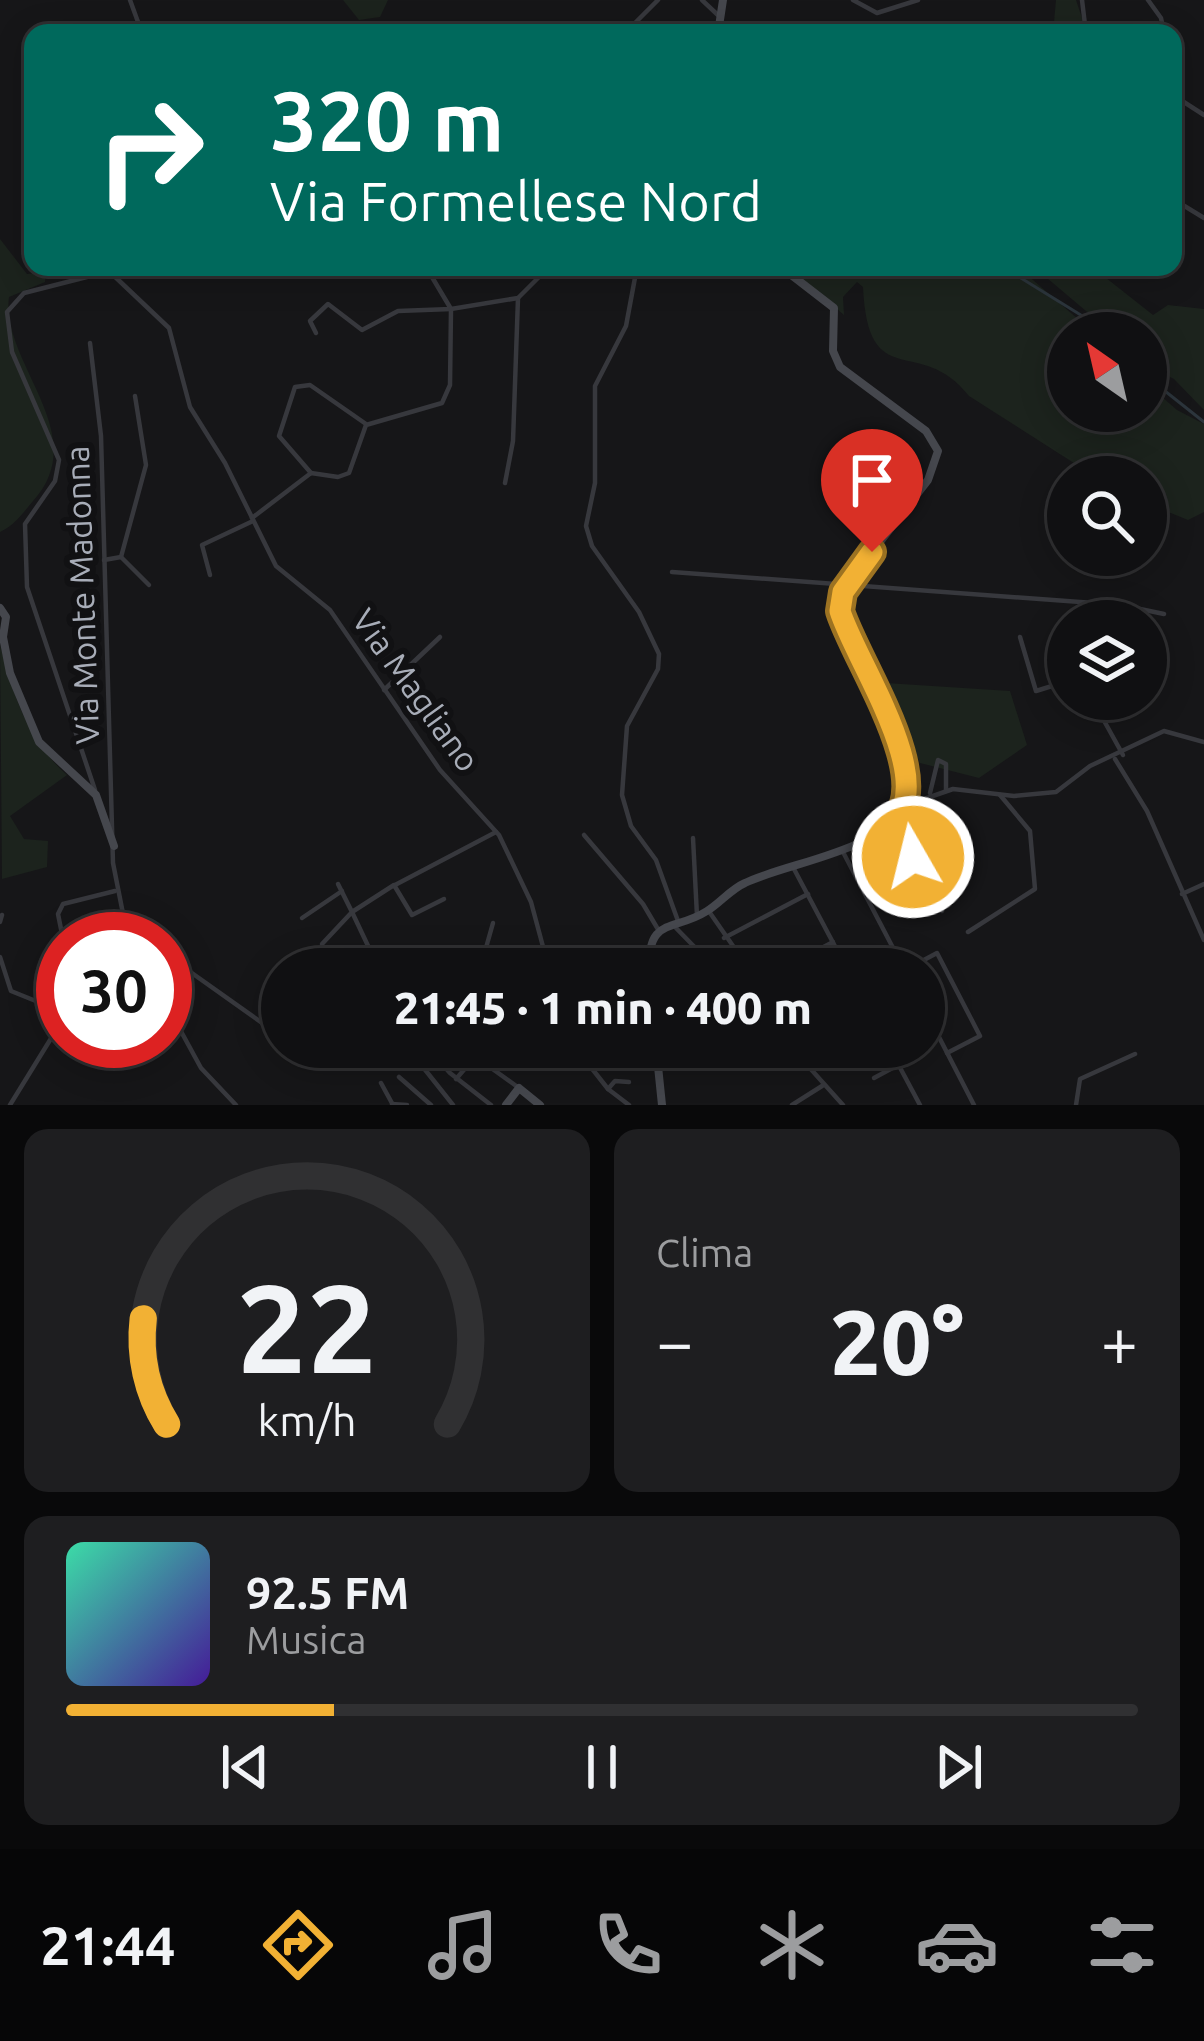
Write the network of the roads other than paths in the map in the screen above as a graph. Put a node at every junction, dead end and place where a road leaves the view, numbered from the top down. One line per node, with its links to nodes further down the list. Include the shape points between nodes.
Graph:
1 (658, 0): 7 (street)
2 (702, 0): 6 (street)
3 (723, 0): 6 (street)
4 (853, 0): 5 (street, via 877,13)
5 (918, 0)
6 (720, 17): 8 (street)
7 (634, 24)
8 (719, 24)
9 (99, 276): 41 (street, via 20,295 7,321 13,355 59,458 55,482 32,506 23,531 28,594)
10 (114, 276): 23 (street, Via Magliano, via 169,328 190,407)
11 (431, 276): 16 (street)
12 (543, 276): 15 (street)
13 (635, 276): 65 (street, via 625,330 596,382 586,529 658,651 658,669 626,730 622,795 656,860)
14 (792, 276): 29 (street, via 836,312 838,365 926,431 938,451 928,480)
15 (518, 298): 16 (street); 22 (street)
16 (451, 309): 17 (street, via 397,311 362,331 328,304 310,321); 20 (street, via 446,399)
17 (316, 333)
18 (89, 343): 25 (street, Via Monte Madonna)
19 (135, 396): 24 (street, via 146,465)
20 (366, 425): 21 (street, via 349,472); 21 (street, via 311,385 294,388 279,436)
21 (311, 473): 23 (street)
22 (505, 482)
23 (253, 520): 27 (street, via 202,545); 35 (street, Via Magliano, via 279,569 330,610)
24 (121, 557): 25 (street); 28 (street)
25 (104, 560): 49 (street, Via Monte Madonna)
26 (672, 572): 29 (street)
27 (209, 575)
28 (149, 585)
29 (845, 587): 30 (street); 44 (street, via 841,614 890,726)
30 (1047, 600)
31 (0, 608): 41 (street, via 11,678 39,742)
32 (1020, 637): 34 (street, via 1036,691)
33 (440, 638): 35 (street)
34 (1047, 688)
35 (384, 690): 46 (street, Via Magliano, via 442,774)
36 (1104, 720): 38 (street)
37 (1204, 742): 38 (street, via 1164,731)
38 (1123, 754): 39 (street)
39 (1114, 759): 43 (street, via 1056,792); 55 (street, via 1147,811)
40 (946, 790): 42 (street); 42 (street, via 946,764 938,760); 43 (street)
41 (96, 795): 49 (street)
42 (929, 795): 44 (street)
43 (1000, 795): 68 (street, via 1030,831 1035,891)
44 (907, 805): 45 (street)
45 (894, 821): 50 (street); 59 (street)
46 (496, 832): 53 (street); 75 (street, Via Magliano, via 525,886)
47 (584, 835): 67 (street)
48 (693, 838): 63 (street)
49 (114, 846): 54 (street, Via Monte Madonna)
50 (841, 849): 51 (street); 81 (street)
51 (794, 869): 56 (street); 58 (street, via 744,883)
52 (1204, 884): 55 (street)
53 (394, 885): 57 (street, via 412,915); 62 (street)
54 (115, 891): 60 (street, via 63,904); 61 (street, Via Monte Madonna)
55 (1182, 894): 70 (street)
56 (808, 895): 69 (street); 71 (street)
57 (444, 899)
58 (708, 910): 63 (street); 69 (street)
59 (942, 911)
60 (60, 912)
61 (120, 912)
62 (352, 912): 64 (street, via 340,888); 72 (street); 73 (street)
63 (697, 916): 65 (street)
64 (302, 918)
65 (675, 922): 67 (street); 77 (street)
66 (493, 923): 74 (street)
67 (659, 931): 76 (street)
68 (968, 932)
69 (724, 938): 78 (street)
70 (1204, 940)
71 (833, 942): 79 (street); 80 (street)
72 (322, 944)
73 (369, 948)
74 (486, 948)
75 (543, 948)
76 (649, 948)
77 (698, 948)
78 (732, 948)
79 (822, 948)
80 (836, 948)
81 (893, 948)
82 (0, 957): 85 (street, via 10,991)
83 (945, 968): 89 (street, via 980,1036)
84 (192, 973): 86 (street)
85 (36, 1003)
86 (261, 1022)
87 (945, 1049): 89 (street)
88 (192, 1052): 112 (street)
89 (947, 1053): 124 (street)
90 (1135, 1054): 125 (street, via 1083,1076)
91 (36, 1061): 111 (street)
92 (424, 1068): 115 (street)
93 (445, 1068): 104 (street)
94 (462, 1068): 101 (street)
95 (491, 1068): 108 (street)
96 (592, 1068): 109 (street)
97 (658, 1068): 120 (street)
98 (808, 1068): 107 (street)
99 (892, 1068): 103 (street)
100 (900, 1068): 123 (street)
101 (464, 1070): 104 (street)
102 (399, 1077): 114 (street)
103 (874, 1078)
104 (456, 1079): 116 (street)
105 (629, 1082): 109 (street)
106 (381, 1083): 110 (street)
107 (822, 1086): 121 (street); 122 (street)
108 (519, 1088): 117 (street); 118 (street)
109 (608, 1089): 119 (street)
110 (393, 1104): 113 (street)
111 (10, 1105)
112 (236, 1105)
113 (407, 1105)
114 (431, 1105)
115 (453, 1105)
116 (491, 1105)
117 (506, 1105)
118 (540, 1105)
119 (629, 1105)
120 (662, 1105)
121 (792, 1105)
122 (840, 1105)
123 (920, 1105)
124 (974, 1105)
125 (1076, 1105)

